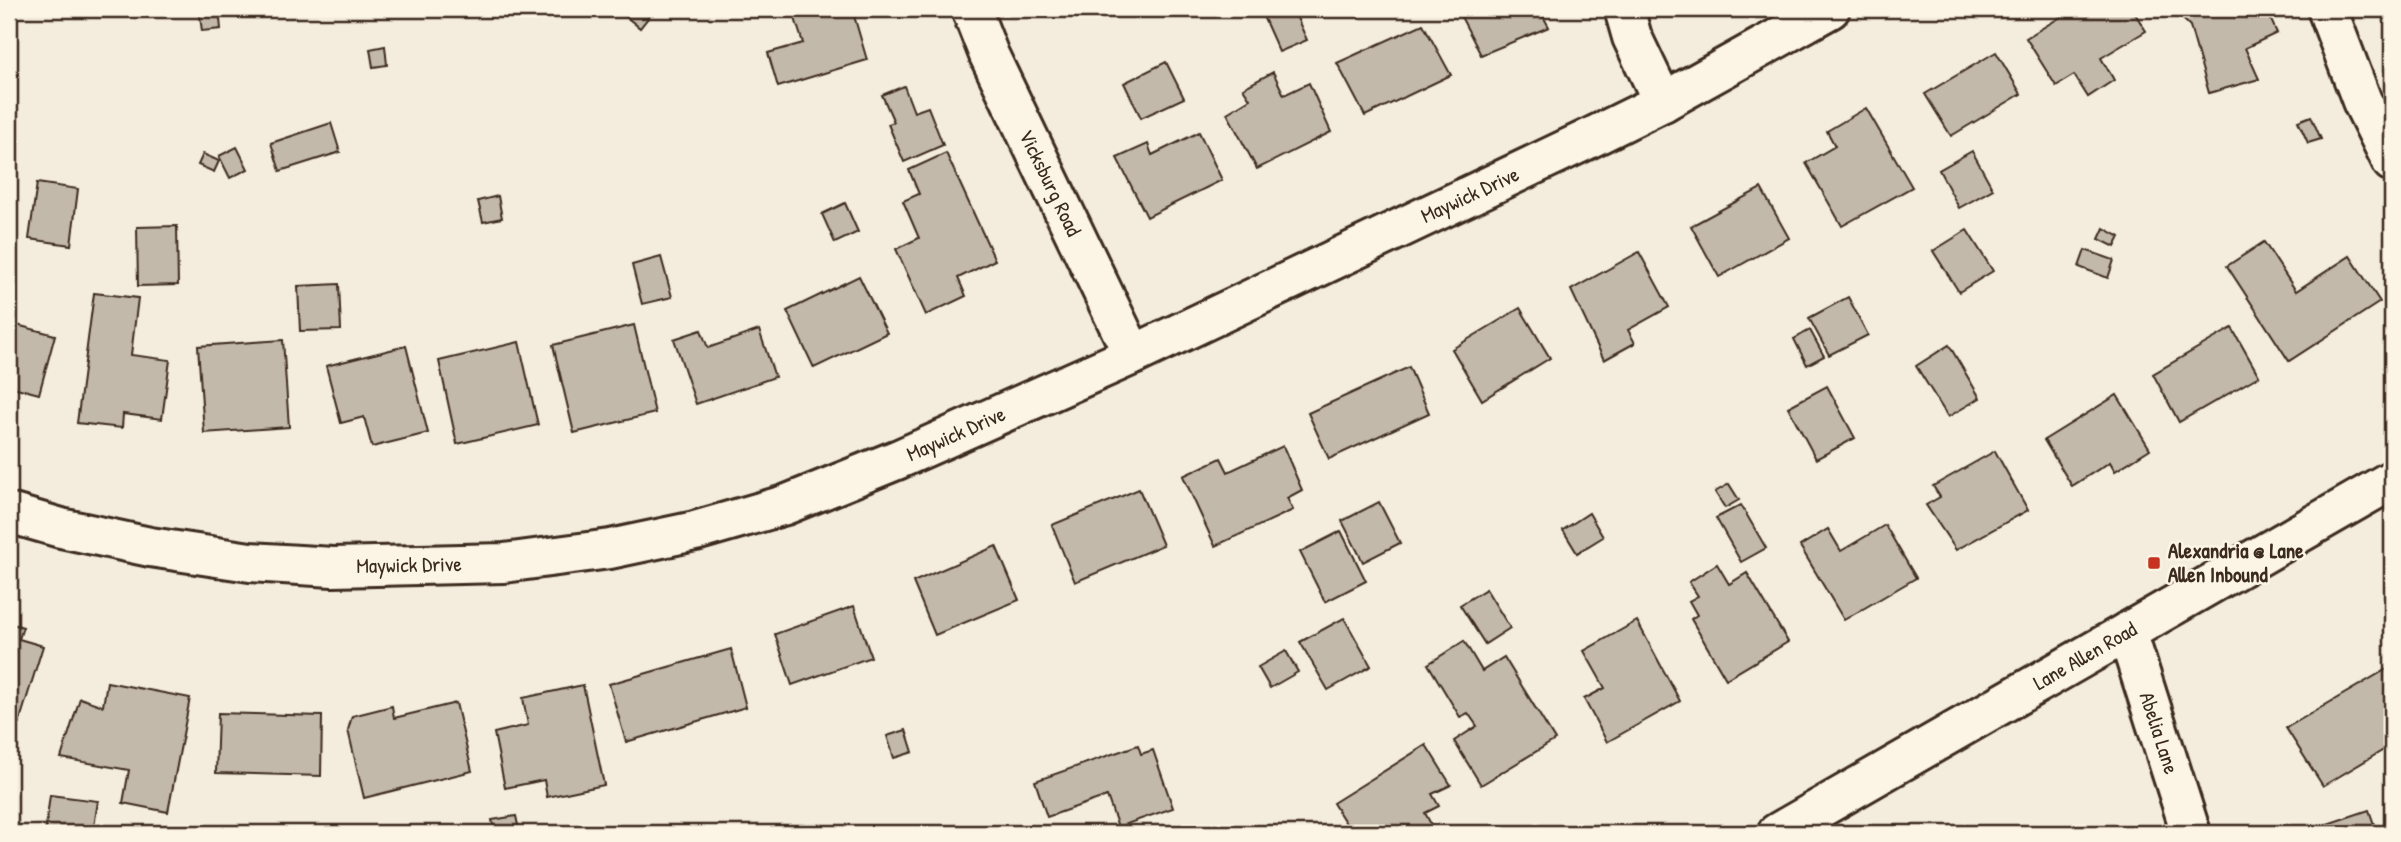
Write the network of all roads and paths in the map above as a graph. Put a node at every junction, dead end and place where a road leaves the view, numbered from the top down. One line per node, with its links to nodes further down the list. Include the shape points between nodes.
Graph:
1 (971, 9): 7 (street, Vicksburg Road)
2 (1623, 9): 5 (street)
3 (1830, 9): 5 (street, Maywick Drive)
4 (2327, 9): 6 (street, via 2362,101)
5 (1664, 102): 7 (street, Maywick Drive)
6 (2392, 162)
7 (1133, 355): 9 (street, Maywick Drive, via 785,505 610,550 504,563 333,567 250,562 150,547)
8 (2392, 480): 10 (street, Lane Allen Road)
9 (9, 513)
10 (2127, 632): 11 (street, Lane Allen Road); 12 (street, Abelia Lane)
11 (1777, 833)
12 (2191, 833)

